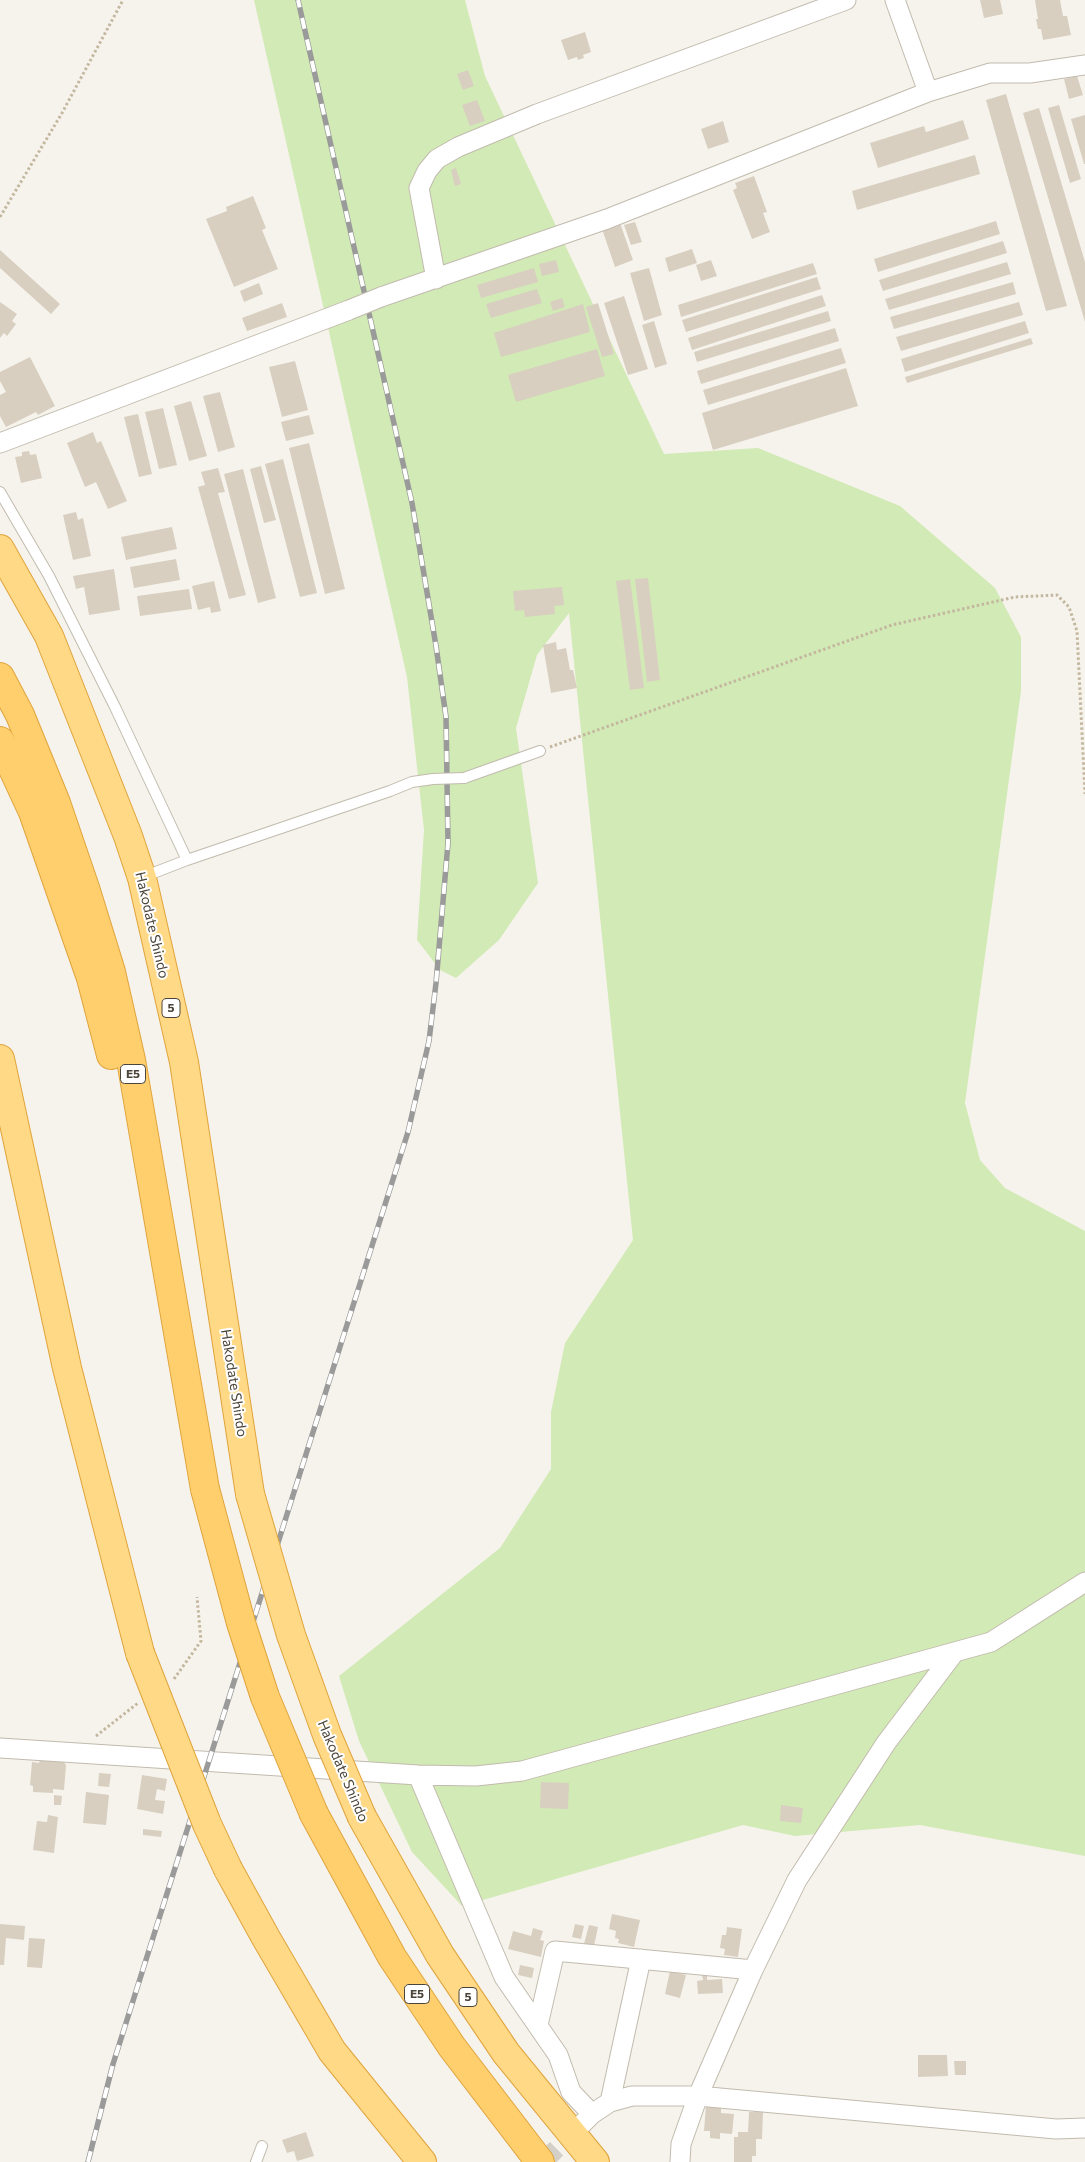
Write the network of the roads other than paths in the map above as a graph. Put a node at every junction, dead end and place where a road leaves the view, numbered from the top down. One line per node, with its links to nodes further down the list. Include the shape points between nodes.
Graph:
1 (846, 0): 5 (street, via 537,114 437,158 419,188)
2 (894, 0): 4 (street)
3 (1085, 66): 4 (street, via 1030,73 990,73)
4 (928, 92): 5 (street, via 607,219)
5 (436, 279): 6 (street, bridge, via 381,297)
6 (0, 443)
7 (0, 492): 12 (lane, via 49,576)
8 (0, 549): 13 (highway, Hakodate Shindo / 5, via 49,636)
9 (0, 677): 15 (highway, E5, via 20,715 56,804 111,972 136,1086)
10 (0, 741): 15 (highway, E5, via 33,812 91,978 127,1123)
11 (540, 751): 12 (lane, bridge, via 464,778 412,782)
12 (187, 860): 13 (lane)
13 (142, 878): 30 (highway, Hakodate Shindo / 5, bridge, via 184,1062 250,1494 291,1635 327,1735 362,1818 440,1955 506,2053)
14 (0, 1059): 28 (highway, bridge, via 67,1368 140,1653 207,1824 266,1938 332,2051)
15 (205, 1489): 29 (highway, E5, bridge, via 241,1623 265,1697 314,1814 392,1957 452,2047)
16 (1085, 1582): 17 (street, via 991,1642)
17 (954, 1653): 19 (street, via 522,1771 476,1776); 21 (street, via 886,1743 797,1880)
18 (0, 1748): 19 (street)
19 (418, 1775): 22 (street, via 504,1977)
20 (642, 1959): 21 (street); 22 (street, via 554,1951); 24 (street)
21 (753, 1970): 23 (street)
22 (538, 2025): 24 (street, via 558,2055 571,2092 586,2120)
23 (698, 2096): 24 (street, via 632,2096); 25 (street); 31 (street, via 681,2144)
24 (610, 2102)
25 (1085, 2128)
26 (262, 2146): 27 (lane)
27 (256, 2162)
28 (422, 2162)
29 (540, 2162)
30 (595, 2162)
31 (680, 2162)

